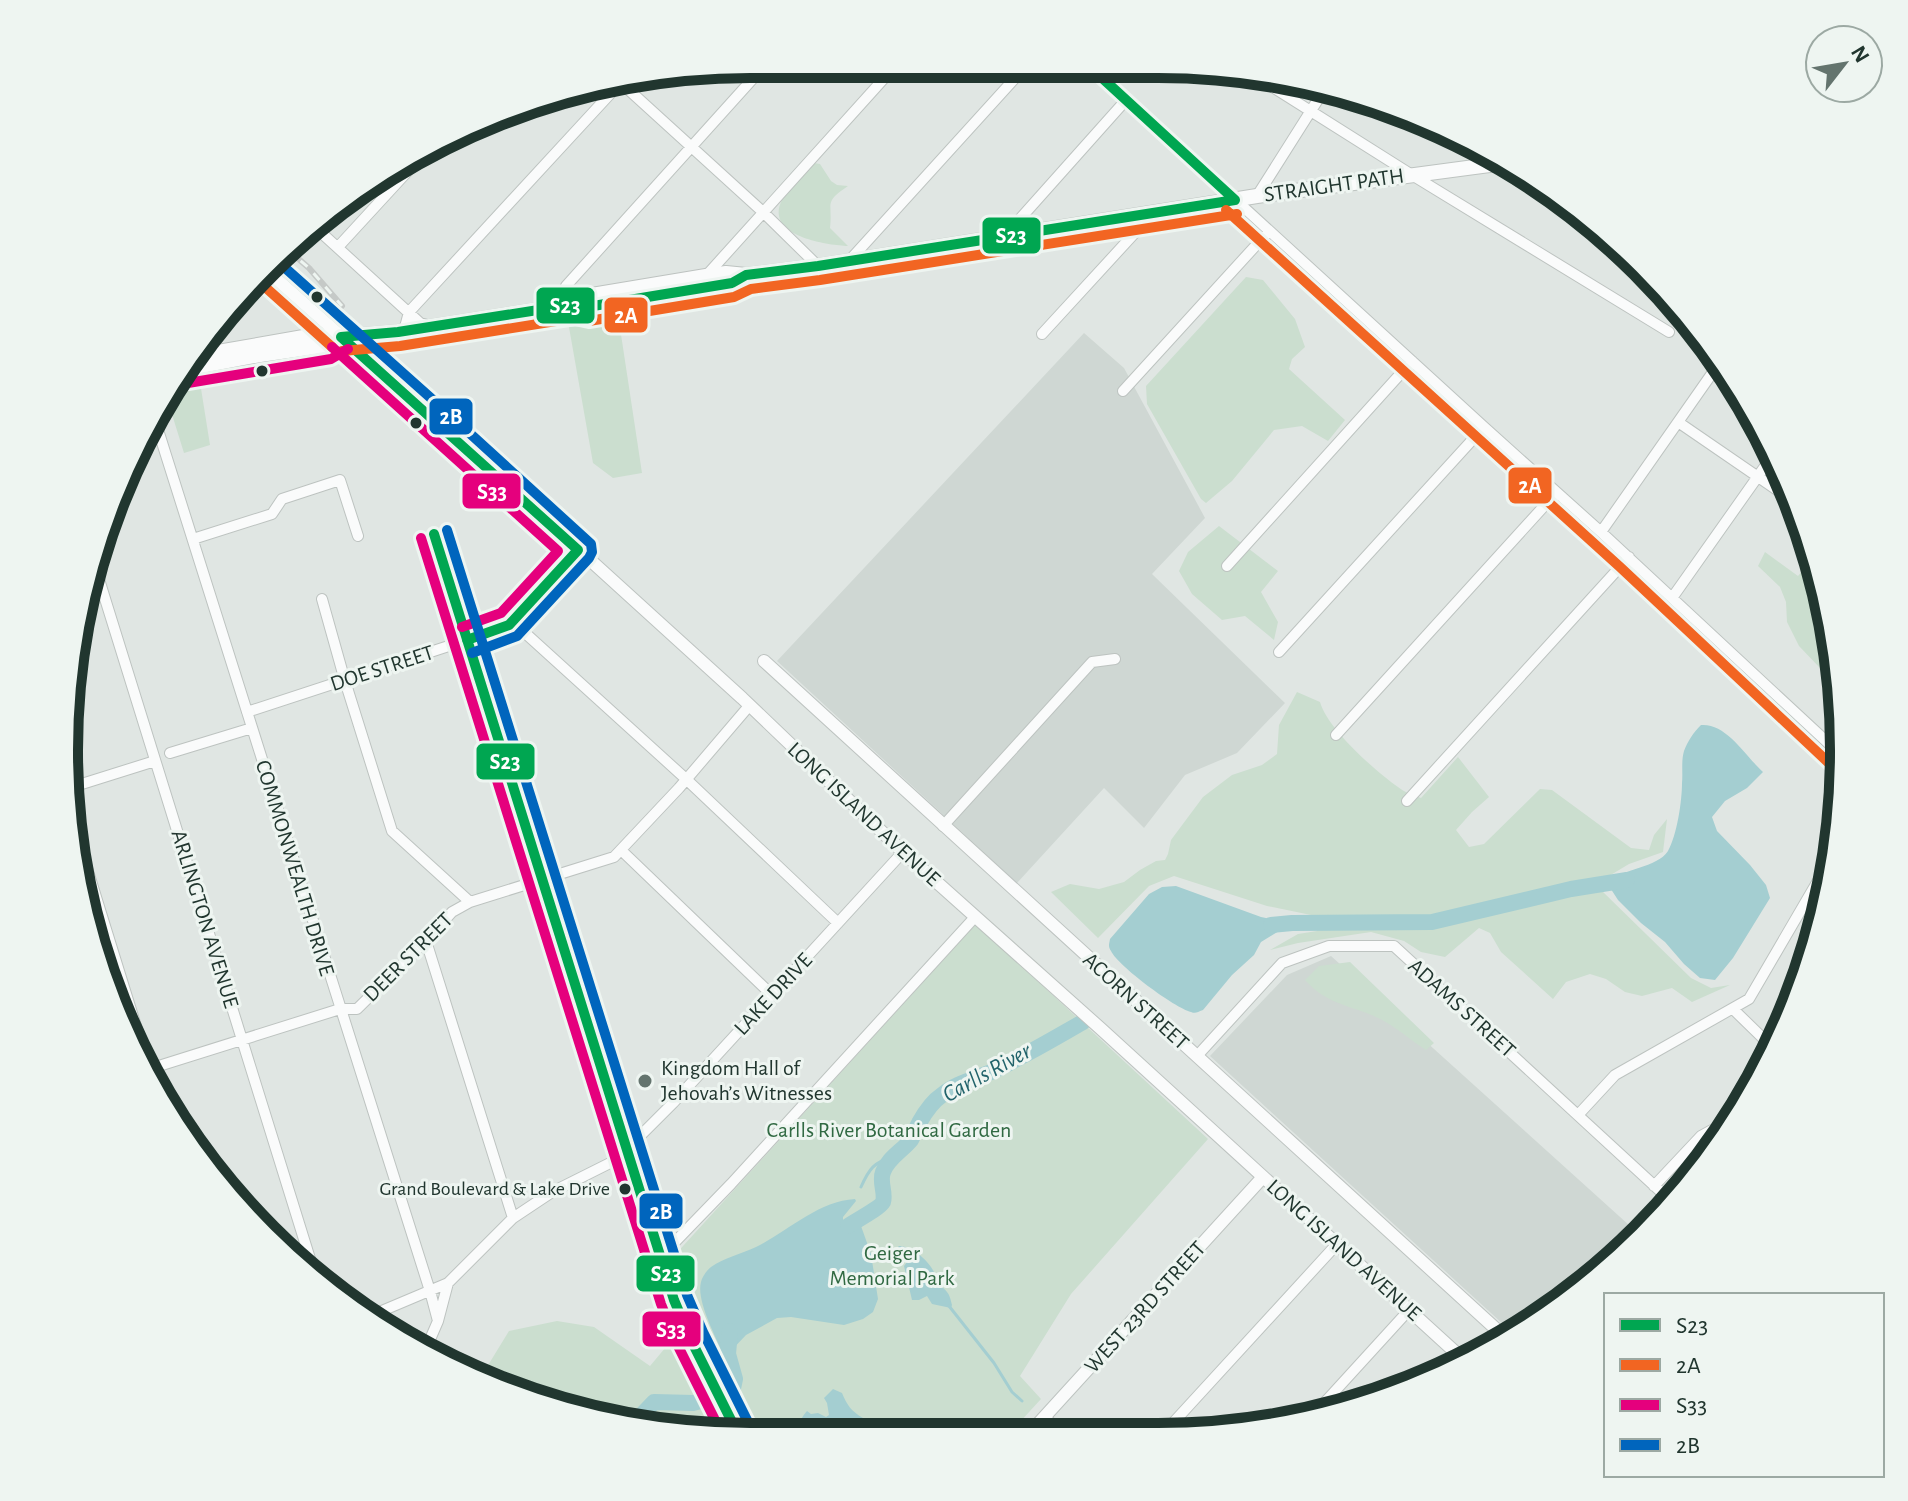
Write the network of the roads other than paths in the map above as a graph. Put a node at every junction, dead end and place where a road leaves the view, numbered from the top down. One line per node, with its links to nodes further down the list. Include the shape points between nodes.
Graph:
1 (753, 78): 11 (street)
2 (884, 78): 17 (street)
3 (1015, 78): 23 (street)
4 (1102, 78): 9 (street)
5 (1274, 89): 10 (street)
6 (628, 90): 11 (street)
7 (610, 93): 29 (street)
8 (1319, 98): 10 (street)
9 (1126, 100): 16 (street); 21 (street, via 1019,220)
10 (1310, 112): 14 (street); 15 (street)
11 (690, 148): 17 (street); 28 (street, via 566,286)
12 (1489, 165): 14 (main road, STRAIGHT PATH)
13 (406, 173): 22 (street)
14 (1412, 175): 15 (main road, STRAIGHT PATH); 32 (street)
15 (1257, 196): 16 (main road, STRAIGHT PATH)
16 (1235, 200): 18 (main road, STRAIGHT PATH); 19 (street)
17 (763, 212): 24 (street); 26 (street)
18 (1154, 212): 21 (main road, STRAIGHT PATH); 33 (street)
19 (1269, 231): 36 (street); 39 (street)
20 (322, 233): 22 (street)
21 (1021, 233): 23 (main road, STRAIGHT PATH)
22 (338, 247): 29 (street)
23 (849, 261): 24 (main road, STRAIGHT PATH)
24 (818, 266): 25 (main road, STRAIGHT PATH)
25 (746, 275): 26 (main road, STRAIGHT PATH); 28 (main road, STRAIGHT PATH, via 697,289 587,307)
26 (706, 276): 28 (main road, STRAIGHT PATH, via 586,296)
27 (274, 277): 34 (street, LONG ISLAND AVENUE)
28 (571, 304): 30 (main road, STRAIGHT PATH)
29 (409, 312): 30 (street); 31 (street)
30 (431, 326): 31 (main road, STRAIGHT PATH)
31 (404, 331): 34 (main road, STRAIGHT PATH)
32 (1669, 332)
33 (1042, 334)
34 (341, 337): 35 (main road, STRAIGHT PATH, via 315,335); 37 (main road, STRAIGHT PATH, via 328,345); 51 (street, LONG ISLAND AVENUE)
35 (208, 354)
36 (1412, 361): 41 (street); 53 (street)
37 (199, 366)
38 (1713, 372): 40 (street)
39 (1123, 391)
40 (1678, 422): 44 (street); 47 (street)
41 (1484, 427): 46 (street); 59 (street)
42 (159, 431): 50 (street, COMMONWEALTH DRIVE)
43 (1766, 465): 44 (street)
44 (1758, 477): 45 (street); 55 (street)
45 (1778, 491)
46 (1556, 493): 47 (street); 66 (street)
47 (1601, 532): 52 (street)
48 (434, 534): 58 (street)
49 (358, 536): 50 (street, via 340,480 282,499 272,514)
50 (193, 539): 64 (street, COMMONWEALTH DRIVE)
51 (578, 550): 57 (street, DOE STREET); 63 (street, LONG ISLAND AVENUE)
52 (1629, 557): 55 (street); 72 (street)
53 (1227, 566)
54 (100, 582): 69 (street, ARLINGTON AVENUE)
55 (1672, 598): 67 (street)
56 (322, 599): 62 (street)
57 (513, 622): 58 (street, DOE STREET); 70 (street)
58 (467, 640): 62 (street, DOE STREET); 76 (street)
59 (1279, 652)
60 (1115, 659): 73 (street, via 1092,662)
61 (764, 661): 73 (street, ACORN STREET)
62 (345, 681): 64 (street, DOE STREET); 78 (street, via 392,831)
63 (749, 706): 70 (street, DEER STREET); 75 (street, LONG ISLAND AVENUE)
64 (247, 712): 65 (street, COMMONWEALTH DRIVE)
65 (252, 728): 68 (street); 83 (street, COMMONWEALTH DRIVE)
66 (1336, 735)
67 (1830, 745)
68 (170, 753)
69 (155, 761): 71 (street); 86 (street, ARLINGTON AVENUE)
70 (686, 779): 74 (street, DEER STREET); 80 (street)
71 (79, 785)
72 (1407, 801)
73 (943, 826): 87 (street, ACORN STREET)
74 (621, 850): 76 (street, DEER STREET); 82 (street)
75 (903, 852): 79 (street, LONG ISLAND AVENUE); 80 (street, LAKE DRIVE)
76 (542, 880): 78 (street, DEER STREET); 91 (street)
77 (1817, 883): 84 (street, via 1749,999)
78 (470, 902): 81 (street, DEER STREET, via 452,912)
79 (975, 917): 92 (street, LONG ISLAND AVENUE); 97 (street, via 731,1184)
80 (838, 923): 82 (street, LAKE DRIVE)
81 (426, 941): 83 (street, DEER STREET, via 357,1009); 95 (street)
82 (772, 995): 91 (street, LAKE DRIVE)
83 (340, 1009): 86 (street, DEER STREET); 100 (street, COMMONWEALTH DRIVE)
84 (1733, 1009): 85 (street); 89 (street, via 1615,1075)
85 (1765, 1040)
86 (243, 1041): 88 (street, DEER STREET); 98 (street, ARLINGTON AVENUE)
87 (1197, 1056): 89 (street, ADAMS STREET, via 1282,963 1329,946 1394,946); 104 (street, ACORN STREET)
88 (157, 1067)
89 (1578, 1115): 93 (street, ADAMS STREET)
90 (1713, 1130): 93 (street)
91 (626, 1150): 95 (street, LAKE DRIVE); 97 (street)
92 (1263, 1177): 96 (street, LONG ISLAND AVENUE); 108 (street, WEST 23RD STREET)
93 (1654, 1186): 94 (street, ADAMS STREET)
94 (1663, 1194)
95 (513, 1218): 99 (street, LAKE DRIVE)
96 (1337, 1244): 101 (street, LONG ISLAND AVENUE); 112 (street)
97 (659, 1255): 109 (street, via 681,1319)
98 (310, 1258)
99 (448, 1283): 100 (street, LAKE DRIVE); 103 (street)
100 (430, 1291): 102 (street, LAKE DRIVE); 103 (street, COMMONWEALTH DRIVE)
101 (1409, 1310): 106 (street, LONG ISLAND AVENUE); 107 (street)
102 (380, 1312)
103 (438, 1321): 105 (street)
104 (1498, 1331)
105 (429, 1341)
106 (1456, 1353)
107 (1325, 1402)
108 (1044, 1418): 110 (street, WEST 23RD STREET); 111 (street)
109 (732, 1423)
110 (1039, 1423)
111 (1050, 1423)
112 (1173, 1423)

